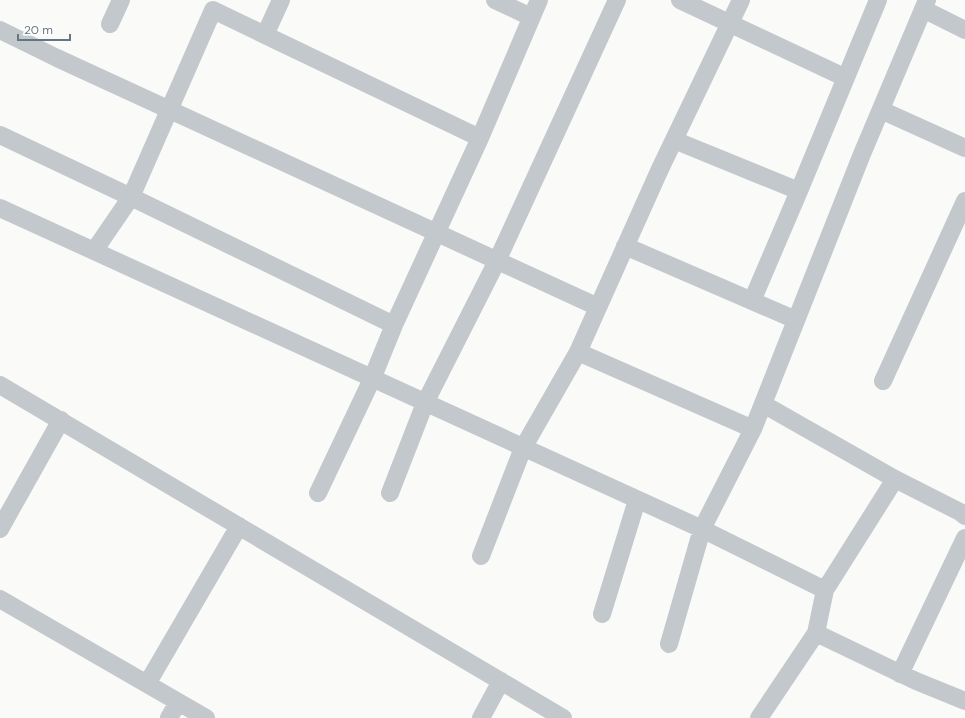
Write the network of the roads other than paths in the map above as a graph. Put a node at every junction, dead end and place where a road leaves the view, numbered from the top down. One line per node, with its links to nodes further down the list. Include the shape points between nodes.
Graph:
1 (121, 0): 12 (street)
2 (281, 0): 15 (street)
3 (495, 0): 10 (street)
4 (539, 0): 10 (street)
5 (617, 0): 30 (street)
6 (680, 0): 11 (street)
7 (741, 0): 11 (street)
8 (878, 0): 16 (street)
9 (925, 4): 14 (street); 18 (street)
10 (531, 17): 20 (street)
11 (730, 23): 16 (street); 21 (street)
12 (110, 24)
13 (0, 30): 17 (street)
14 (965, 30)
15 (265, 35): 17 (street, via 213,10); 20 (street)
16 (846, 78): 23 (street)
17 (170, 110): 24 (street); 27 (street)
18 (880, 110): 22 (street); 33 (street)
19 (0, 135): 24 (street)
20 (480, 138): 27 (street)
21 (674, 140): 23 (street); 28 (street)
22 (965, 148)
23 (799, 191): 31 (street)
24 (131, 196): 29 (street); 34 (street)
25 (965, 201): 37 (street)
26 (0, 208): 29 (street)
27 (437, 233): 30 (street); 34 (street)
28 (625, 246): 31 (street); 32 (street)
29 (94, 251): 36 (street)
30 (497, 261): 32 (street); 39 (street)
31 (752, 301): 33 (street)
32 (598, 307): 35 (street)
33 (796, 320): 40 (street)
34 (394, 324): 36 (street)
35 (578, 352): 42 (street); 43 (street)
36 (372, 379): 39 (street); 45 (street)
37 (883, 381)
38 (0, 385): 41 (street)
39 (425, 403): 43 (street); 46 (street)
40 (763, 404): 42 (street); 44 (street)
41 (60, 420): 49 (street); 50 (street)
42 (753, 429): 51 (street)
43 (523, 448): 47 (street); 53 (street)
44 (895, 479): 48 (street); 54 (street)
45 (318, 493)
46 (390, 493)
47 (637, 500): 51 (street); 56 (street)
48 (965, 516)
49 (239, 526): 60 (street); 61 (street)
50 (0, 529)
51 (702, 529): 54 (street); 58 (street)
52 (965, 538): 59 (street)
53 (481, 556)
54 (825, 590): 57 (street)
55 (0, 599): 61 (street)
56 (602, 614)
57 (816, 633): 59 (street); 68 (street)
58 (669, 644)
59 (900, 674): 62 (street)
60 (501, 681): 66 (street); 67 (street)
61 (147, 684): 63 (street)
62 (965, 701)
63 (178, 702): 64 (street); 65 (street)
64 (169, 718)
65 (206, 718)
66 (481, 718)
67 (563, 718)
68 (759, 718)

